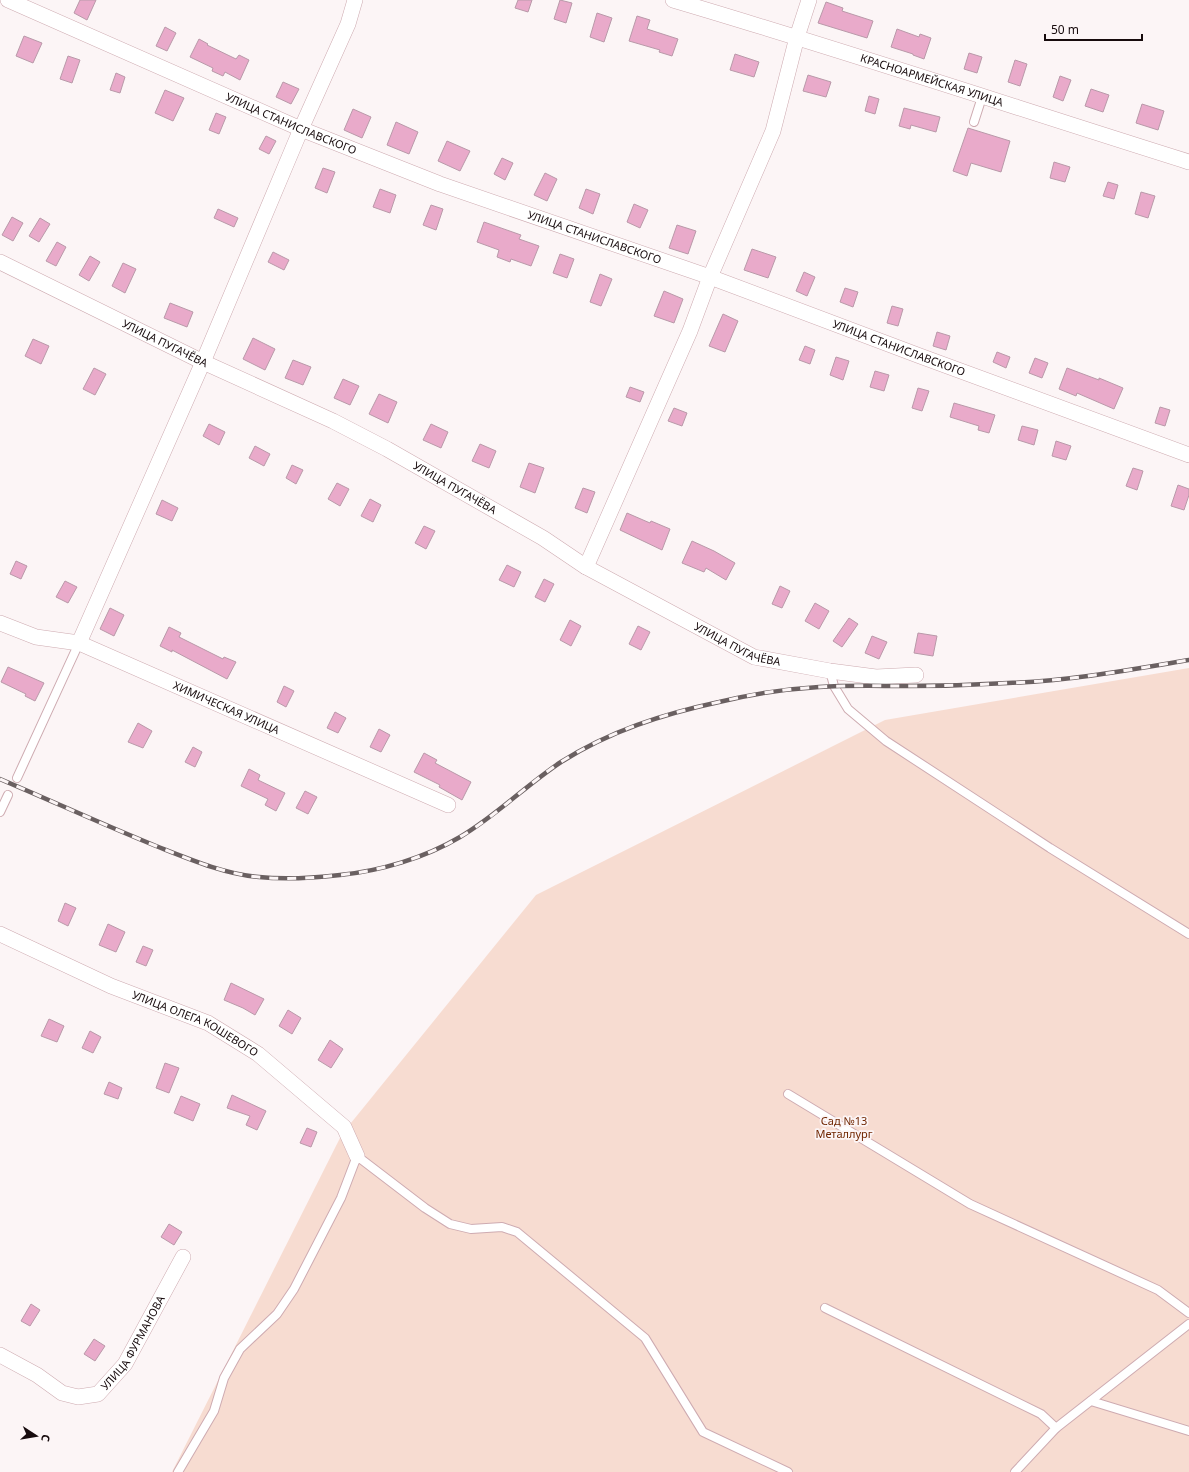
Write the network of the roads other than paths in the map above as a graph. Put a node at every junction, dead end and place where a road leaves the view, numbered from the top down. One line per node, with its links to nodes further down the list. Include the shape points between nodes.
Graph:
1 (8, 0): 8 (street, УЛИЦА СТАНИСЛАВСКОГО)
2 (355, 0): 8 (street, via 348,24)
3 (673, 0): 5 (street, КРАСНОАРМЕЙСКАЯ УЛИЦА)
4 (809, 0): 5 (street)
5 (798, 37): 6 (street, КРАСНОАРМЕЙСКАЯ УЛИЦА); 11 (street, via 773,131)
6 (982, 97): 7 (lane); 9 (street, КРАСНОАРМЕЙСКАЯ УЛИЦА)
7 (974, 122)
8 (301, 129): 11 (street, УЛИЦА СТАНИСЛАВСКОГО, via 440,184); 12 (street)
9 (1189, 162)
10 (0, 262): 12 (street, УЛИЦА ПУГАЧЁВА)
11 (710, 277): 13 (street, УЛИЦА СТАНИСЛАВСКОГО); 14 (street, via 690,331)
12 (203, 362): 14 (street, УЛИЦА ПУГАЧЁВА, via 387,449 543,538); 16 (street)
13 (1189, 455)
14 (586, 567): 17 (street, УЛИЦА ПУГАЧЁВА, via 754,657)
15 (0, 623): 16 (street, ХИМИЧЕСКАЯ УЛИЦА, via 36,637)
16 (79, 643): 19 (lane); 21 (street, ХИМИЧЕСКАЯ УЛИЦА)
17 (830, 671): 18 (street, УЛИЦА ПУГАЧЁВА, via 876,677); 24 (lane, via 834,686 848,708 886,741 1050,848)
18 (916, 675)
19 (16, 778)
20 (8, 795): 22 (lane)
21 (448, 805)
22 (0, 812)
23 (0, 934): 26 (street, УЛИЦА ОЛЕГА КОШЕВОГО, via 111,986 208,1023 258,1054 344,1127)
24 (1189, 934)
25 (788, 1094): 29 (lane, via 970,1204 1158,1290)
26 (357, 1156): 35 (lane, via 341,1198 294,1289 277,1314 240,1349 224,1378 214,1411); 36 (lane, via 450,1224 471,1229 502,1227 517,1232 645,1338 703,1432)
27 (183, 1257): 31 (street, УЛИЦА ФУРМАНОВА, via 124,1364 98,1394 78,1397 62,1393 37,1375)
28 (825, 1308): 33 (lane, via 1041,1414)
29 (1189, 1313)
30 (1189, 1324): 32 (lane)
31 (0, 1355)
32 (1091, 1401): 33 (lane); 34 (lane)
33 (1056, 1428): 37 (lane)
34 (1189, 1431)
35 (178, 1472)
36 (788, 1472)
37 (1015, 1472)

